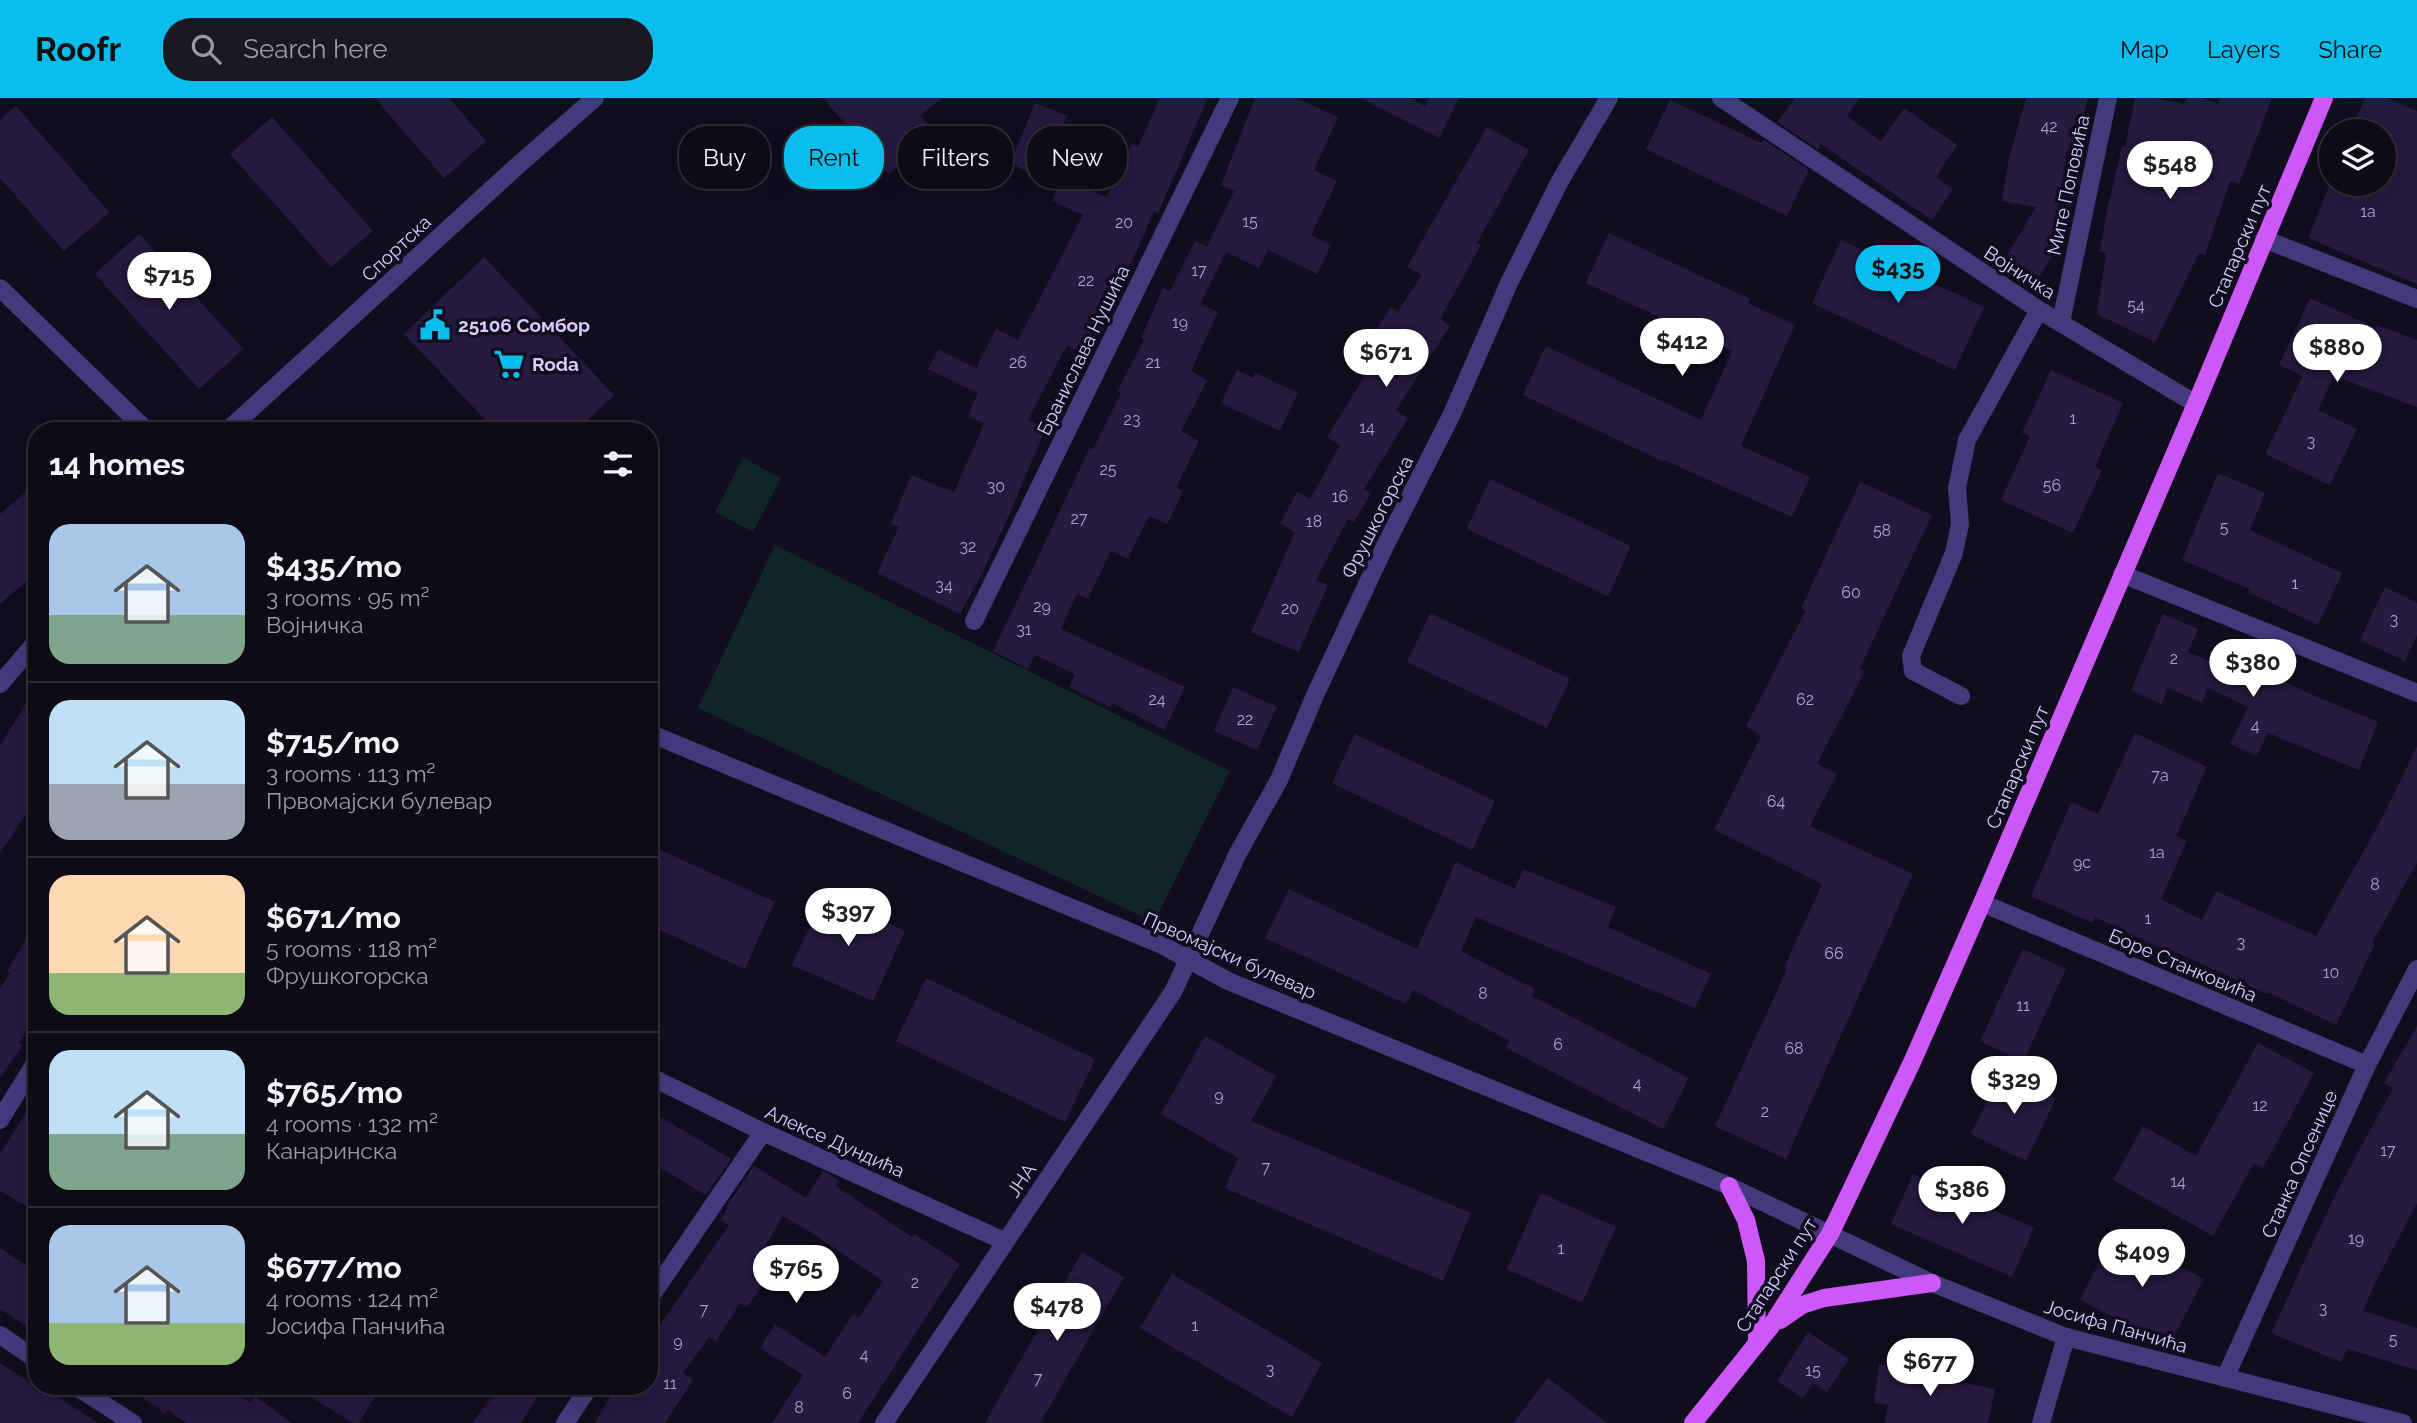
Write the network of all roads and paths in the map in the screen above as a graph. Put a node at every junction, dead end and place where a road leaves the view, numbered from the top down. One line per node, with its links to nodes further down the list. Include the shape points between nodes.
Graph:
1 (595, 98): 14 (street, Спортска)
2 (1230, 98): 16 (street, Бранислава Нушића)
3 (1609, 98): 23 (street, Фрушкогорска, via 1560,181 1509,283 1279,780 1238,853)
4 (1721, 98): 10 (street, Војничка)
5 (2108, 98): 11 (street, Мите Поповића)
6 (2324, 98): 7 (main road, Стапарски пут)
7 (2264, 239): 9 (street); 12 (main road, Стапарски пут)
8 (0, 288): 13 (street)
9 (2417, 299)
10 (2039, 310): 11 (street, Војничка); 20 (street, via 1967,440 1957,488 1960,524 1954,553 1911,656 1913,671)
11 (2061, 322): 12 (street, Војничка)
12 (2196, 404): 15 (main road, Стапарски пут)
13 (138, 422)
14 (237, 422)
15 (2122, 574): 19 (street); 22 (main road, Стапарски пут)
16 (974, 621)
17 (28, 658): 18 (street)
18 (0, 684)
19 (2417, 693)
20 (1961, 696)
21 (658, 737): 23 (street, Првомајски булевар)
22 (1982, 903): 25 (street, Боре Станковића); 31 (main road, Стапарски пут)
23 (1189, 958): 30 (street, Првомајски булевар, via 1228,981); 32 (street, ЈНА, via 1173,992)
24 (2417, 970): 25 (street, Станка Опсенице)
25 (2367, 1065): 40 (street, Станка Опсенице)
26 (28, 1075): 28 (street)
27 (658, 1080): 29 (street, Алексе Дундића)
28 (0, 1120)
29 (763, 1132): 32 (street, Алексе Дундића); 34 (street)
30 (1729, 1186): 31 (street, Првомајски булевар); 38 (main road, via 1746,1220 1756,1261)
31 (1830, 1234): 33 (street, Јосифа Панчића); 35 (main road, Стапарски пут)
32 (1004, 1241): 45 (street, ЈНА)
33 (1932, 1283): 35 (main road, via 1824,1298 1801,1305); 37 (street, Јосифа Панчића)
34 (658, 1286)
35 (1771, 1326): 38 (main road, Стапарски пут)
36 (0, 1335): 39 (street)
37 (2066, 1337): 40 (street, Јосифа Панчића); 47 (street)
38 (1757, 1343): 46 (main road, Стапарски пут)
39 (28, 1354)
40 (2225, 1378): 48 (street, Јосифа Панчића)
41 (93, 1395): 43 (street)
42 (584, 1395): 44 (street)
43 (133, 1423)
44 (565, 1423)
45 (884, 1423)
46 (1693, 1423)
47 (2041, 1423)
48 (2403, 1423)

